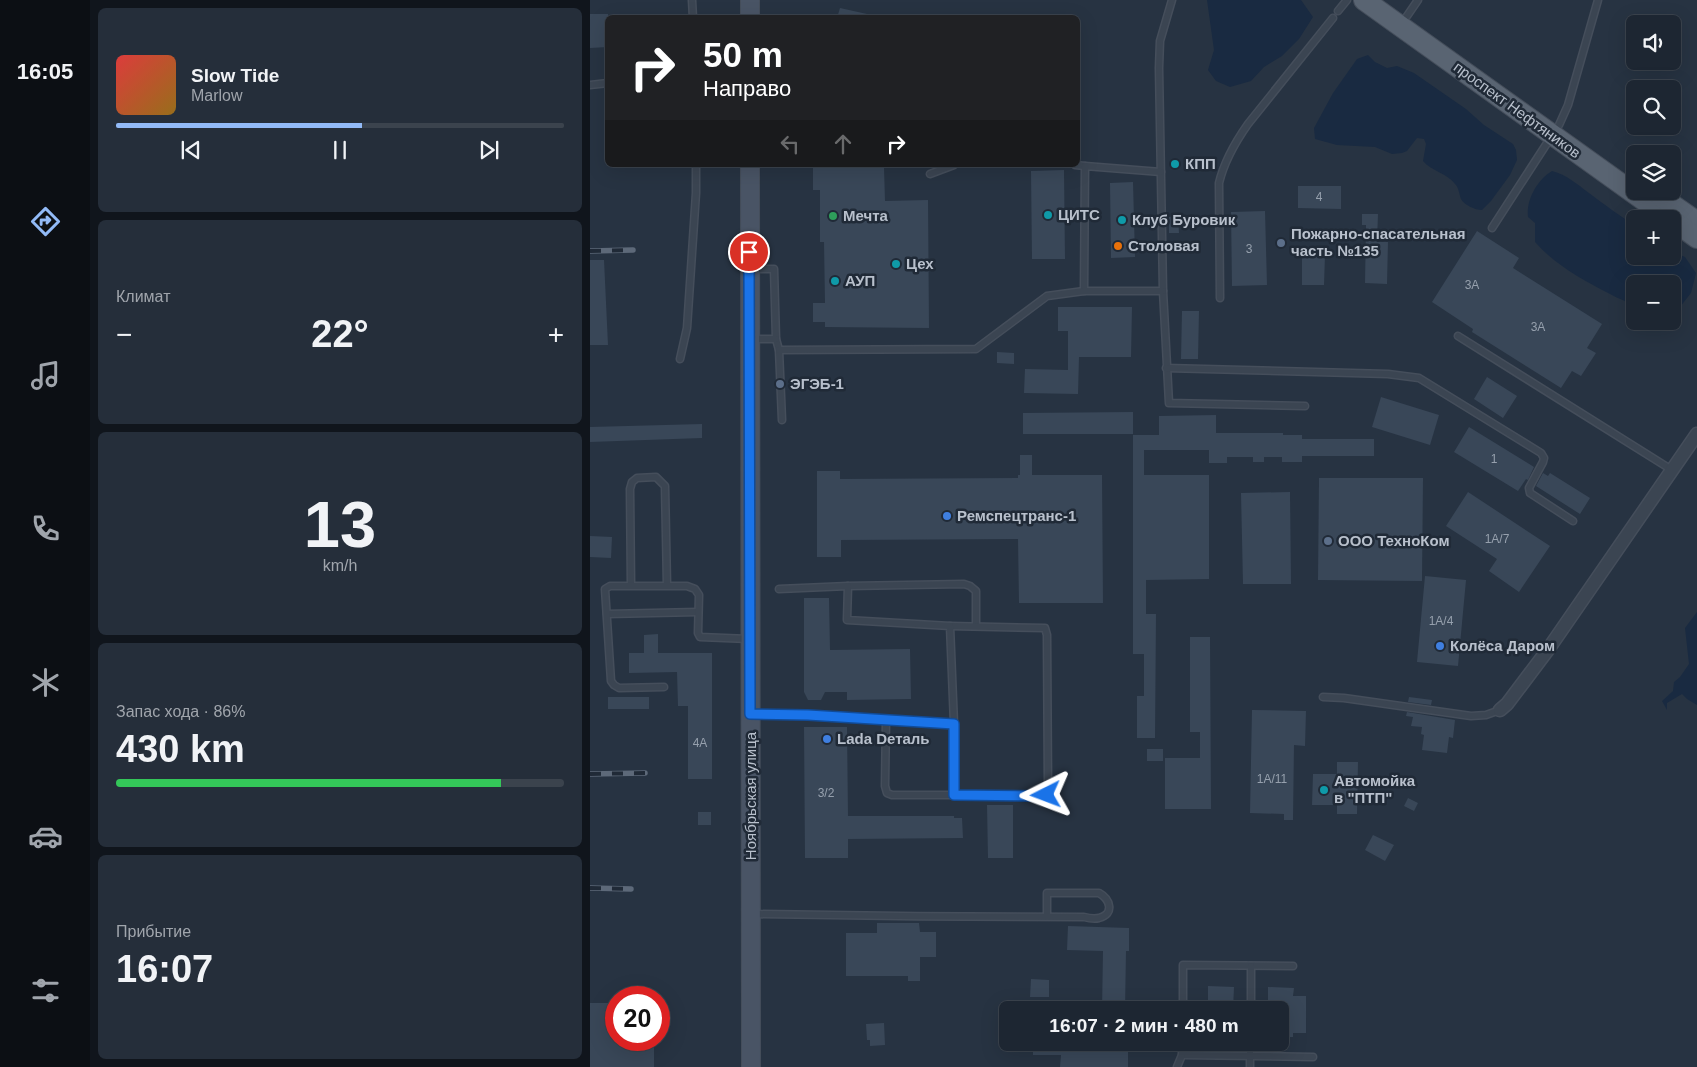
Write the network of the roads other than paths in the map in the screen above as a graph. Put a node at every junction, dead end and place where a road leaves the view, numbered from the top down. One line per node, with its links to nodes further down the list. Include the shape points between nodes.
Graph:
1 (692, 0): 10 (lane)
2 (750, 0): 11 (main road)
3 (1172, 0): 21 (lane, via 1160,41)
4 (1347, 0): 9 (lane)
5 (1364, 0): 15 (main road, проспект Нефтяников)
6 (1385, 0): 8 (main road, проспект Нефтяников)
7 (1596, 1): 15 (lane, via 1568,105)
8 (1413, 8): 15 (main road, проспект Нефтяников)
9 (1338, 12)
10 (693, 15)
11 (750, 15)
12 (1333, 18): 33 (lane, via 1253,117 1221,174)
13 (605, 83): 14 (lane)
14 (590, 85)
15 (1555, 130): 22 (main road, проспект Нефтяников); 25 (main road, проспект Нефтяников); 28 (lane)
16 (1080, 166): 17 (lane)
17 (1085, 166): 21 (lane); 31 (lane)
18 (696, 167): 38 (lane, via 687,328)
19 (750, 167): 30 (main road, Ноябрьская улица)
20 (949, 167): 23 (lane)
21 (1161, 172): 32 (lane)
22 (1626, 173)
23 (930, 174)
24 (1666, 200): 26 (main road)
25 (1658, 210)
26 (1697, 222)
27 (1681, 227): 29 (main road, проспект Нефтяников)
28 (1492, 228)
29 (1697, 238)
30 (749, 269): 35 (main road, Ноябрьская улица); 36 (lane, via 774,269)
31 (1084, 291): 32 (lane); 37 (lane, via 1047,296 976,349)
32 (1163, 291): 39 (lane)
33 (1220, 298)
34 (1458, 336): 43 (lane)
35 (750, 339): 36 (lane); 53 (main road, Ноябрьская улица)
36 (776, 339): 37 (lane)
37 (779, 350): 41 (lane)
38 (680, 359)
39 (1166, 368): 40 (lane, via 1169,403); 44 (lane, via 1388,374 1420,378 1541,453 1543,462 1529,488 1530,493)
40 (1306, 406)
41 (782, 420)
42 (1697, 434): 43 (street)
43 (1672, 470): 56 (street, via 1547,650)
44 (1573, 521)
45 (631, 585): 46 (lane); 46 (lane, via 630,490 637,478 656,477 665,486); 50 (lane, via 605,589)
46 (667, 585): 49 (lane, via 695,589 699,595)
47 (848, 586): 48 (lane); 51 (lane, via 847,620); 52 (lane, via 964,584 976,591)
48 (779, 589)
49 (698, 612): 50 (lane); 53 (lane, via 700,637)
50 (607, 614): 54 (lane, via 611,681 614,685 619,688)
51 (950, 626): 52 (lane); 59 (lane)
52 (976, 626): 60 (lane, via 1045,628 1048,789 1046,795 1041,796)
53 (750, 639): 57 (main road, Ноябрьская улица)
54 (664, 687)
55 (1323, 697): 56 (lane, via 1471,716)
56 (1500, 710)
57 (750, 714): 58 (lane); 61 (main road, Ноябрьская улица)
58 (886, 720): 59 (lane); 60 (lane, via 887,793 892,796)
59 (954, 724): 60 (lane)
60 (954, 795)
61 (751, 914): 62 (lane); 72 (main road, Ноябрьская улица)
62 (1047, 917): 62 (lane, via 1047,893 1099,893 1109,902 1107,912 1098,918)
63 (1251, 966): 64 (lane); 65 (lane, via 1183,965); 66 (lane)
64 (1293, 966)
65 (1183, 1001)
66 (1251, 1001)
67 (1182, 1051): 69 (lane)
68 (1250, 1051): 70 (lane)
69 (1182, 1055): 70 (lane); 73 (lane)
70 (1250, 1056): 71 (lane); 74 (lane)
71 (1312, 1057)
72 (751, 1067)
73 (1177, 1067)
74 (1250, 1067)

